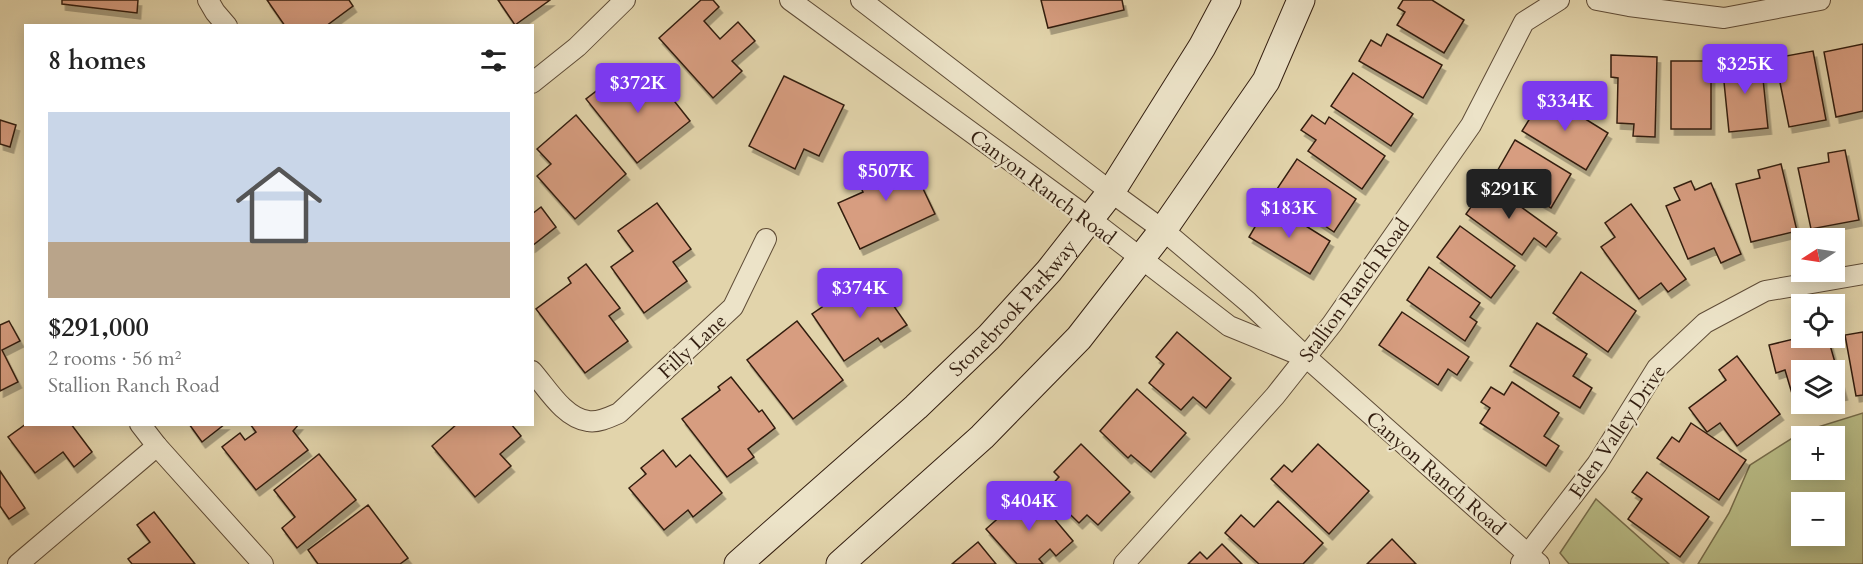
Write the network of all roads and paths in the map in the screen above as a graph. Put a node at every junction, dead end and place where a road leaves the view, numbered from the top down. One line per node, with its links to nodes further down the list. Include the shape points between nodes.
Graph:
1 (208, 0): 10 (street)
2 (625, 0): 11 (street)
3 (790, 0): 13 (street, Canyon Ranch Road)
4 (861, 0): 12 (street, Canyon Ranch Road)
5 (1227, 0): 12 (main road, Stonebrook Parkway)
6 (1301, 0): 14 (main road, via 1266,81)
7 (1559, 0): 18 (street, Stallion Ranch Road, via 1524,22 1471,125)
8 (1597, 0): 9 (street, via 1725,18)
9 (1820, 0)
10 (225, 24)
11 (534, 81)
12 (1111, 192): 13 (main road, Stonebrook Parkway); 14 (street, Canyon Ranch Road)
13 (1090, 219): 16 (street, Canyon Ranch Road); 25 (main road, Stonebrook Parkway, via 989,337)
14 (1163, 230): 16 (main road); 18 (street, Canyon Ranch Road)
15 (766, 239): 19 (street, Filly Lane, via 734,307 619,413 588,422 571,415)
16 (1141, 260): 18 (street, Canyon Ranch Road, via 1229,326); 26 (main road, via 1079,338 1031,388)
17 (1863, 274): 22 (street, Eden Valley Drive, via 1764,291 1705,323 1657,368 1597,464)
18 (1305, 357): 22 (street, Canyon Ranch Road); 27 (street, Stallion Ranch Road, via 1275,396)
19 (534, 373)
20 (142, 426): 21 (street)
21 (157, 446): 23 (street); 24 (street)
22 (1529, 561)
23 (18, 564)
24 (263, 564)
25 (738, 564)
26 (840, 564)
27 (1124, 564)

